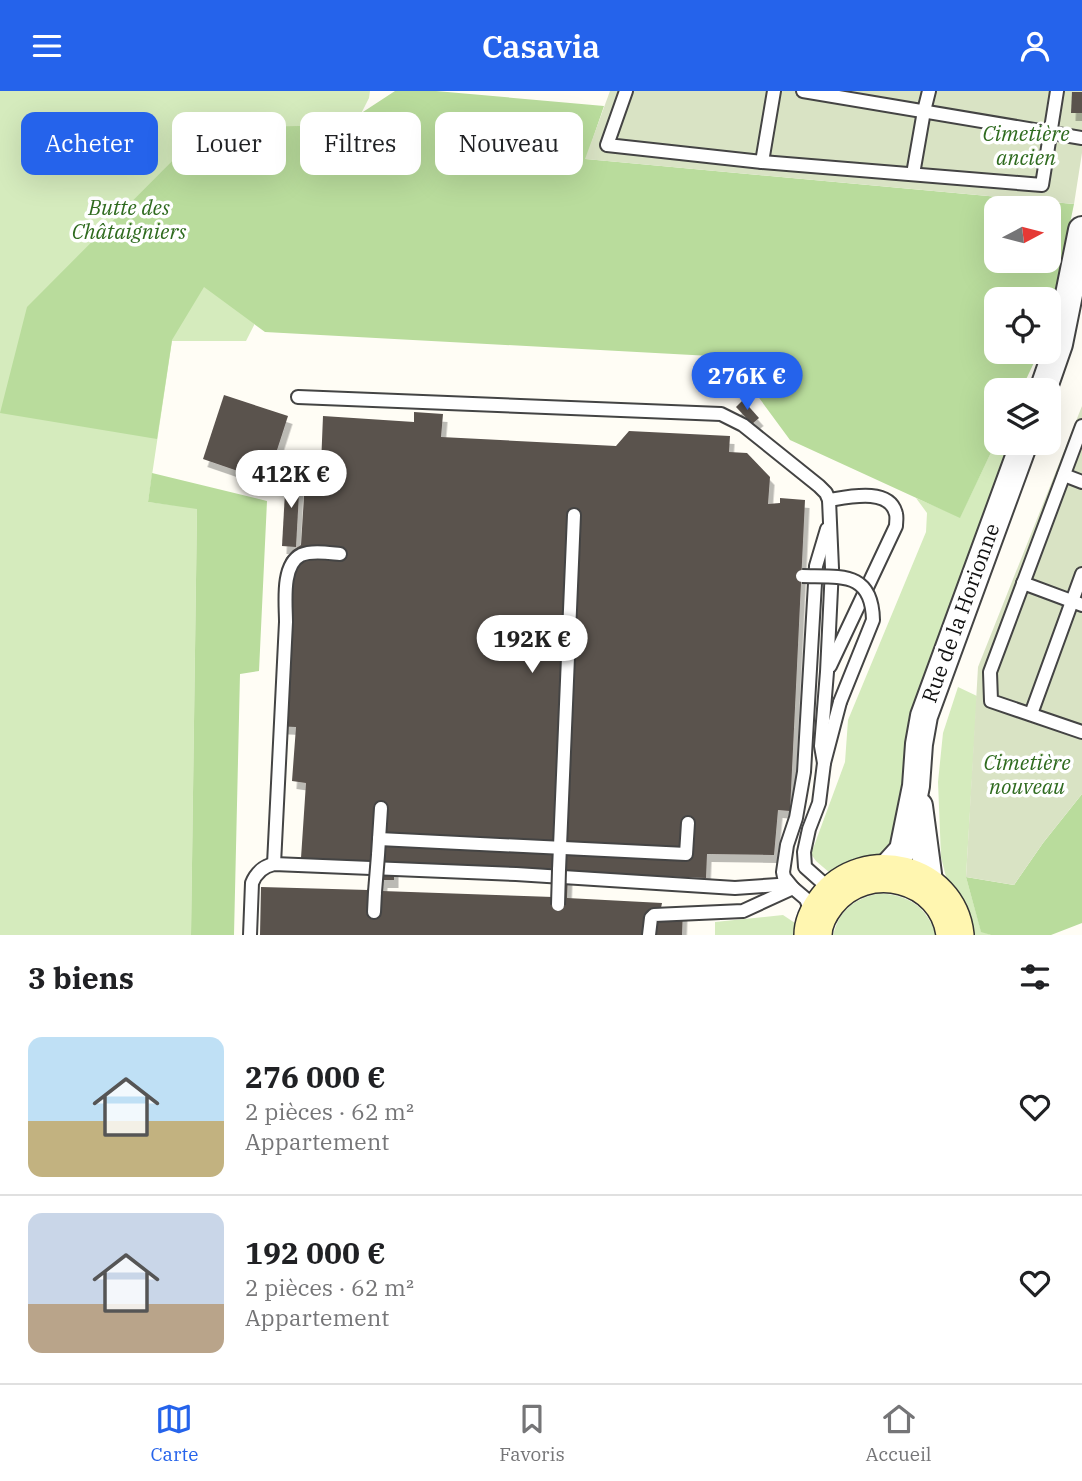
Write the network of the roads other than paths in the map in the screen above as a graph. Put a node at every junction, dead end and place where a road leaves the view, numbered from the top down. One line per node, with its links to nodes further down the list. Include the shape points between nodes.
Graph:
1 (626, 91): 9 (lane, via 607,145)
2 (774, 91): 9 (lane)
3 (803, 91): 6 (lane)
4 (929, 91): 6 (lane)
5 (1057, 91): 7 (lane)
6 (924, 111): 7 (lane); 10 (lane)
7 (1050, 133): 8 (lane); 10 (lane, via 1042,185)
8 (1082, 138)
9 (762, 162): 10 (lane)
10 (914, 174)
11 (1082, 230): 12 (street, via 1059,344)
12 (1046, 378)
13 (298, 397): 18 (lane, via 721,414 743,425 819,486)
14 (1082, 426): 16 (lane)
15 (1020, 455): 30 (street, Rue de la Horionne, via 924,716)
16 (1064, 475): 17 (lane); 24 (lane)
17 (1082, 482)
18 (829, 500): 20 (lane); 26 (lane, via 880,497 896,514 895,526)
19 (574, 515): 34 (lane)
20 (830, 519): 26 (lane); 37 (lane, via 816,566 804,764 783,872)
21 (334, 554): 35 (lane, via 300,555 291,565 286,587)
22 (1082, 574): 25 (lane)
23 (802, 576): 29 (lane, bridge, via 839,577 861,584 873,609)
24 (1023, 583): 25 (lane); 27 (lane, via 990,672 991,701)
25 (1077, 603): 27 (lane)
26 (827, 672): 29 (lane, via 821,746)
27 (1031, 714): 28 (lane)
28 (1082, 732)
29 (824, 764): 39 (lane, via 819,803 804,852 805,867)
30 (916, 786): 36 (street, Rue de la Horionne, via 903,850); 38 (street, Rue de la Horionne)
31 (381, 808): 33 (lane)
32 (688, 823): 34 (lane, via 686,854)
33 (379, 839): 34 (lane); 41 (lane, bridge)
34 (560, 847): 40 (lane, bridge)
35 (274, 864): 37 (lane); 43 (lane, via 254,877)
36 (883, 873): 38 (street, via 908,877); 39 (street, via 856,878)
37 (793, 888): 42 (lane, via 811,908); 44 (lane, via 743,911 654,915)
38 (930, 889): 45 (street, via 945,906)
39 (834, 892): 42 (street, via 820,909)
40 (558, 905)
41 (374, 912)
42 (813, 932)
43 (250, 935)
44 (649, 935)
45 (955, 935)

